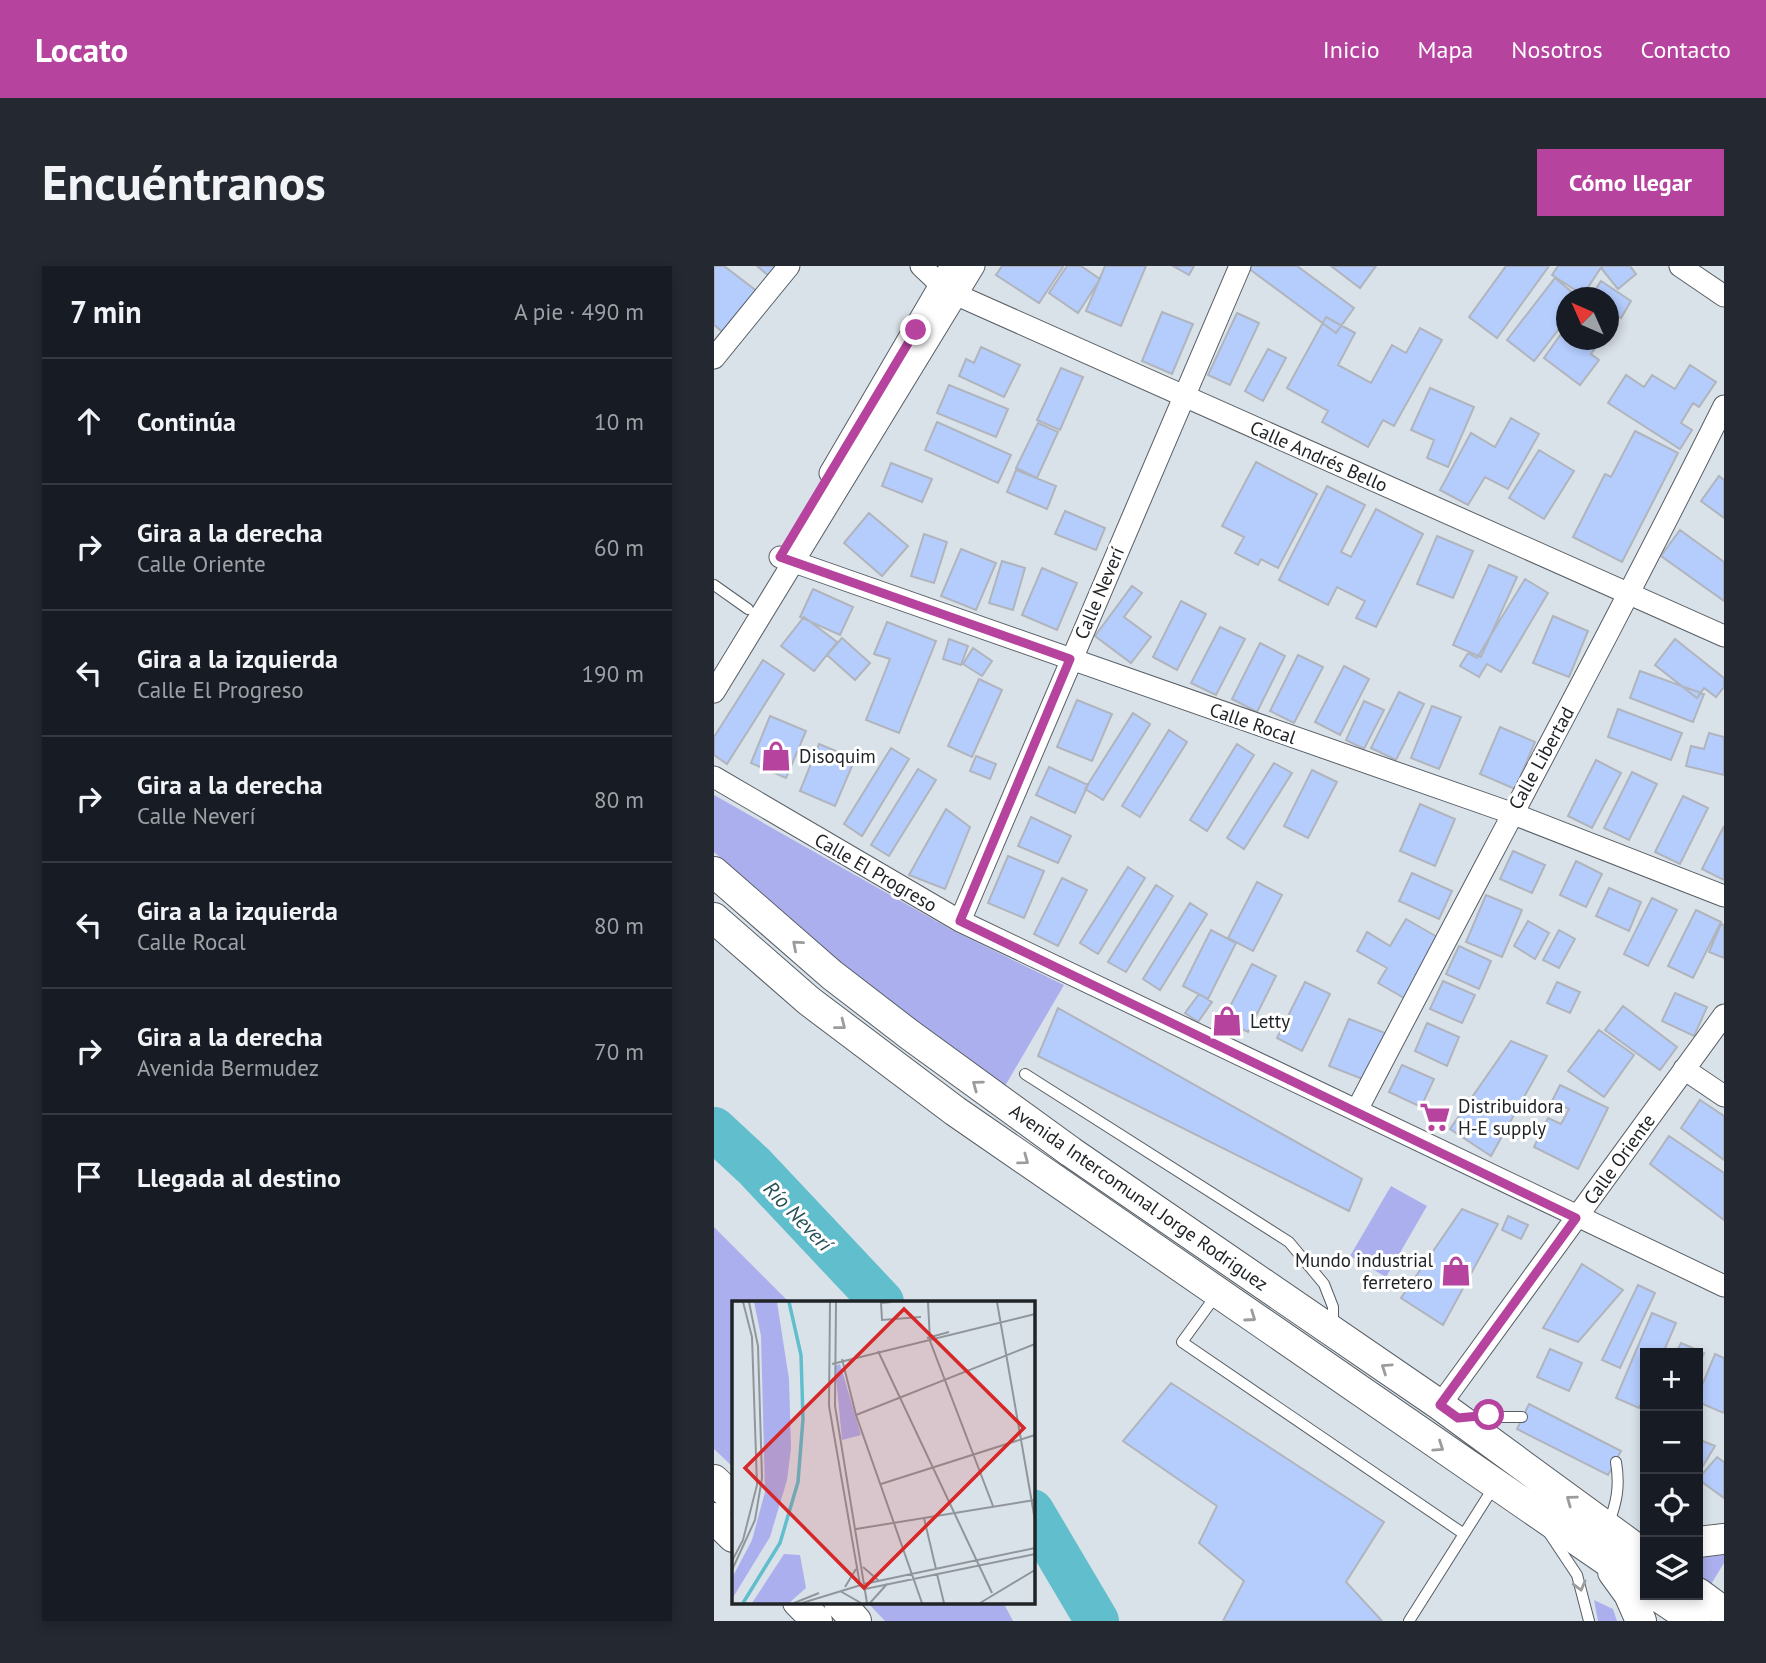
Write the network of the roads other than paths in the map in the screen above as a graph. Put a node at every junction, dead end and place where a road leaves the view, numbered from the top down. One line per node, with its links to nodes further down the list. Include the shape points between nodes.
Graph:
1 (789, 266): 9 (street)
2 (921, 266): 7 (street, Calle Andrés Bello)
3 (951, 266): 7 (street)
4 (974, 266): 7 (street)
5 (1240, 266): 10 (street, Calle Neverí)
6 (1680, 266): 8 (street)
7 (948, 290): 10 (street, Calle Andrés Bello); 12 (street)
8 (1724, 296)
9 (714, 358)
10 (1184, 397): 14 (street, Calle Andrés Bello); 17 (street, Calle Neverí)
11 (1724, 406): 14 (street, Calle Libertad)
12 (786, 559): 15 (street); 17 (street, Calle Rocal); 19 (street)
13 (714, 585): 15 (lane)
14 (1630, 594): 16 (street, Calle Andrés Bello); 21 (street, Calle Libertad)
15 (748, 609): 18 (street)
16 (1724, 636)
17 (1070, 659): 21 (street, Calle Rocal); 25 (street, Calle Neverí)
18 (714, 665)
19 (714, 692)
20 (714, 777): 25 (street, Calle El Progreso)
21 (1511, 813): 23 (street, Calle Rocal); 30 (street, Calle Libertad)
22 (714, 872): 34 (main road, Avenida Intercomunal Jorge Rodriguez, one-way to 22, via 1071,1152 910,1035 832,975)
23 (1724, 896)
24 (714, 918): 33 (main road, Avenida Intercomunal Jorge Rodriguez, one-way to 33, via 809,1001 897,1068)
25 (960, 921): 30 (street, Calle El Progreso)
26 (1724, 1015): 27 (street, Calle Oriente)
27 (1684, 1069): 29 (street); 31 (street, Calle Oriente)
28 (1025, 1074): 34 (lane, via 1289,1242 1324,1284 1333,1307)
29 (1724, 1096)
30 (1357, 1110): 31 (street, Calle El Progreso)
31 (1576, 1218): 32 (street, Calle El Progreso); 35 (street, Calle Oriente)
32 (1724, 1286)
33 (1217, 1294): 39 (main road, Avenida Intercomunal Jorge Rodriguez, one-way to 39); 43 (lane, via 1182,1342)
34 (1333, 1331): 35 (main road, Avenida Intercomunal Jorge Rodriguez, one-way to 34)
35 (1449, 1411): 36 (lane); 45 (main road, Avenida Intercomunal Jorge Rodriguez, one-way to 35)
36 (1522, 1416)
37 (1616, 1462): 45 (lane, via 1617,1503)
38 (714, 1480): 40 (main road)
39 (1494, 1485): 41 (main road, Avenida Intercomunal Jorge Rodriguez); 43 (lane)
40 (732, 1497)
41 (1536, 1513): 45 (main road, Avenida Intercomunal Jorge Rodriguez); 58 (lane, one-way to 58, via 1577,1575)
42 (714, 1518): 44 (main road)
43 (1464, 1534): 57 (lane)
44 (732, 1535)
45 (1597, 1538): 46 (main road); 49 (main road, Avenida Intercomunal Jorge Rodriguez); 50 (main road); 59 (main road)
46 (1640, 1538)
47 (1724, 1539): 48 (main road)
48 (1703, 1541)
49 (1640, 1553)
50 (1640, 1582)
51 (1680, 1600): 54 (main road)
52 (800, 1604): 55 (main road)
53 (841, 1604): 56 (main road)
54 (1709, 1606)
55 (817, 1621)
56 (856, 1621)
57 (1409, 1621)
58 (1589, 1621)
59 (1641, 1621)

